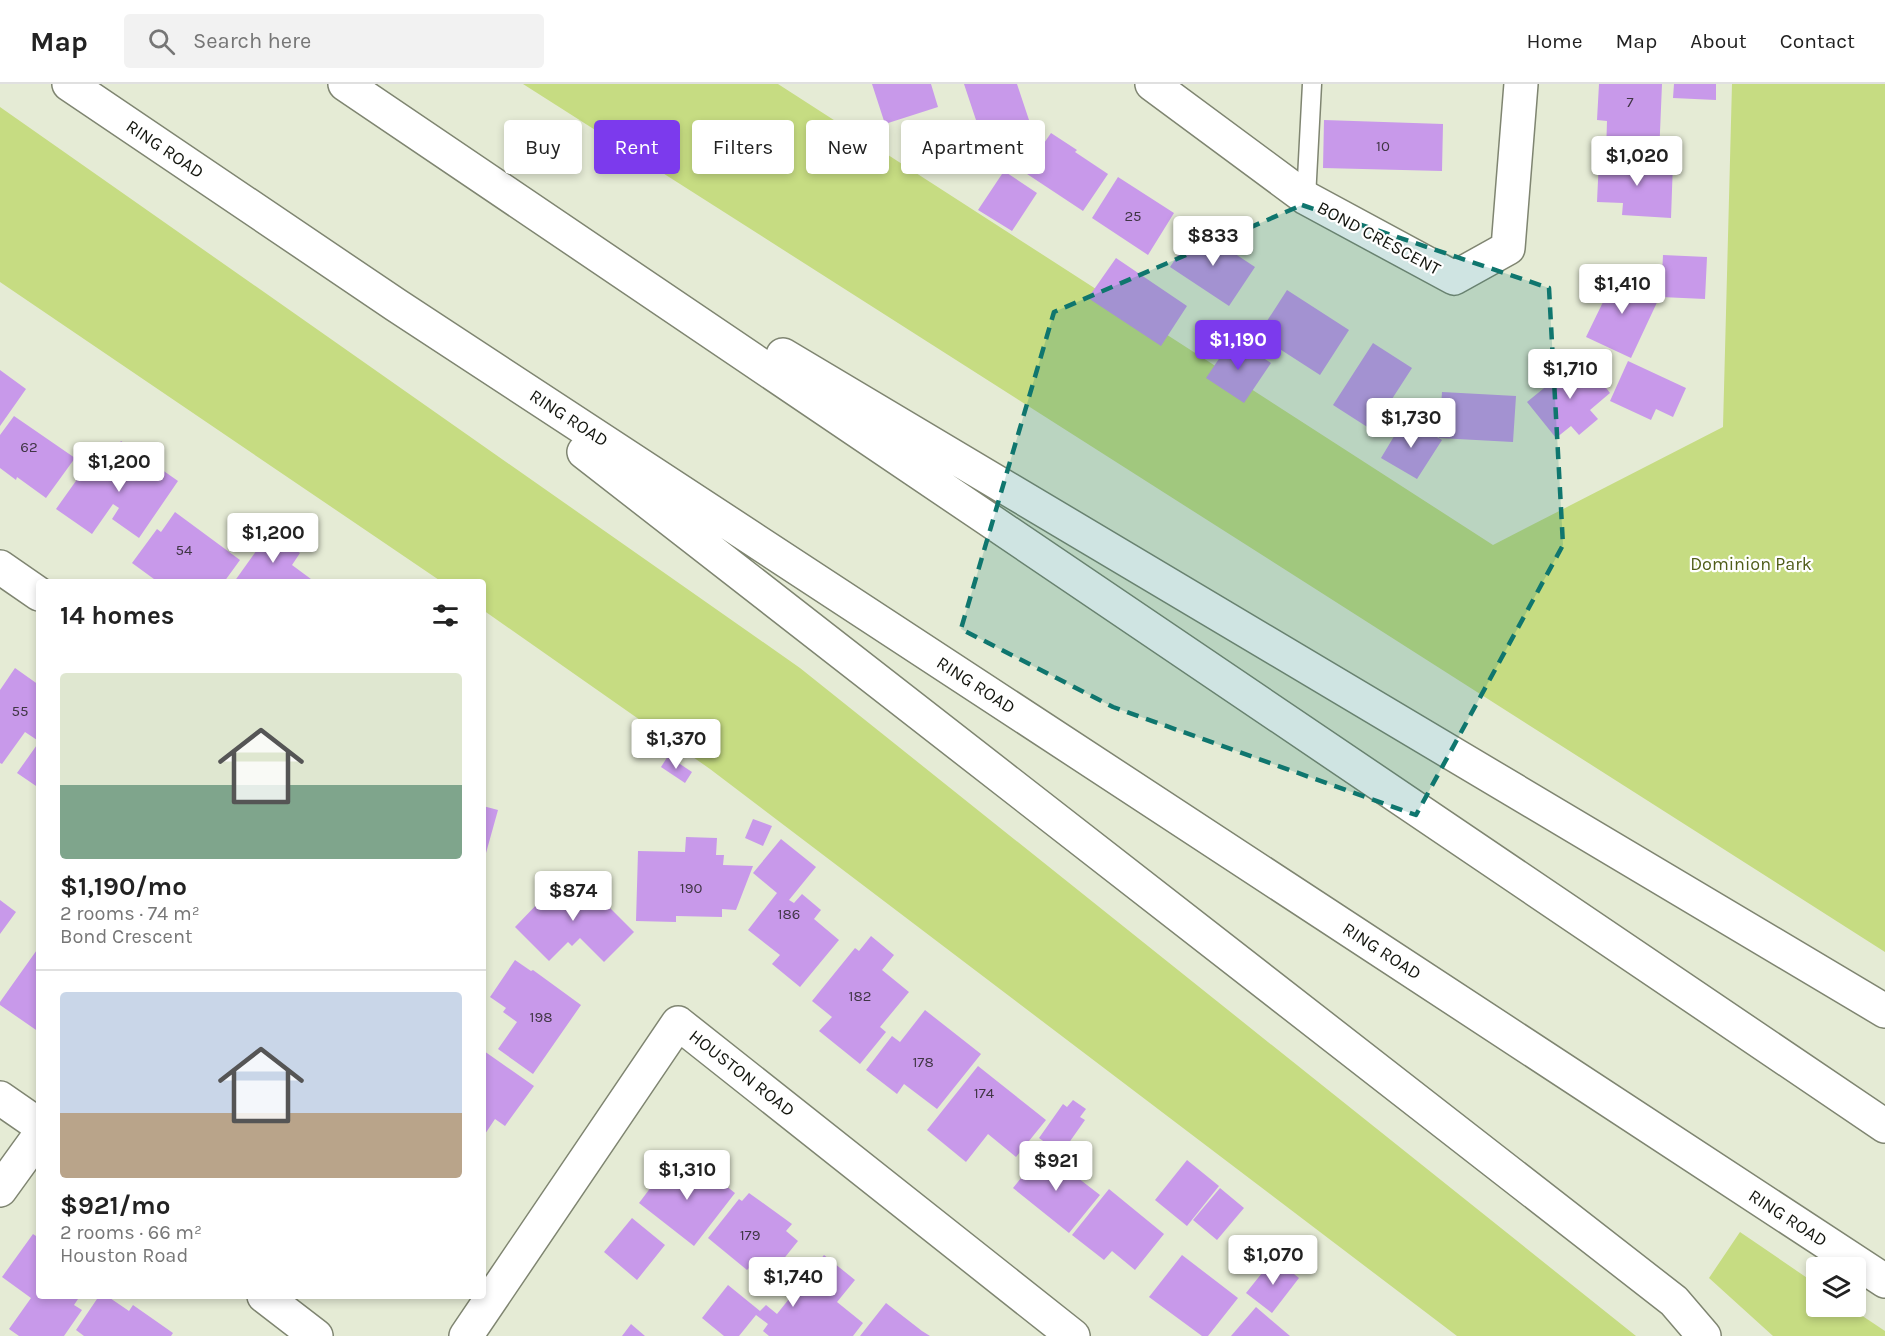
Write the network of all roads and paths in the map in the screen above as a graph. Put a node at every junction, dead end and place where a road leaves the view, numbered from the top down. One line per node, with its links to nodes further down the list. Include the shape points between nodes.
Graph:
1 (69, 84): 8 (main road, RING ROAD)
2 (345, 84): 6 (main road)
3 (1152, 84): 7 (main road, BOND CRESCENT)
4 (1312, 84): 7 (lane)
5 (1521, 84): 7 (main road, BOND CRESCENT, via 1508,248 1454,278)
6 (480, 174): 11 (main road); 14 (main road)
7 (1306, 198)
8 (396, 305): 17 (main road, RING ROAD); 22 (main road, via 1674,1301)
9 (0, 567): 10 (main road)
10 (36, 592)
11 (1885, 1011)
12 (0, 1098): 13 (main road)
13 (36, 1123)
14 (1885, 1126)
15 (36, 1140): 16 (main road)
16 (0, 1190)
17 (1885, 1281)
18 (268, 1299): 19 (main road)
19 (316, 1336)
20 (466, 1336): 21 (main road, HOUSTON ROAD, via 678,1023)
21 (1073, 1336)
22 (1704, 1336)

